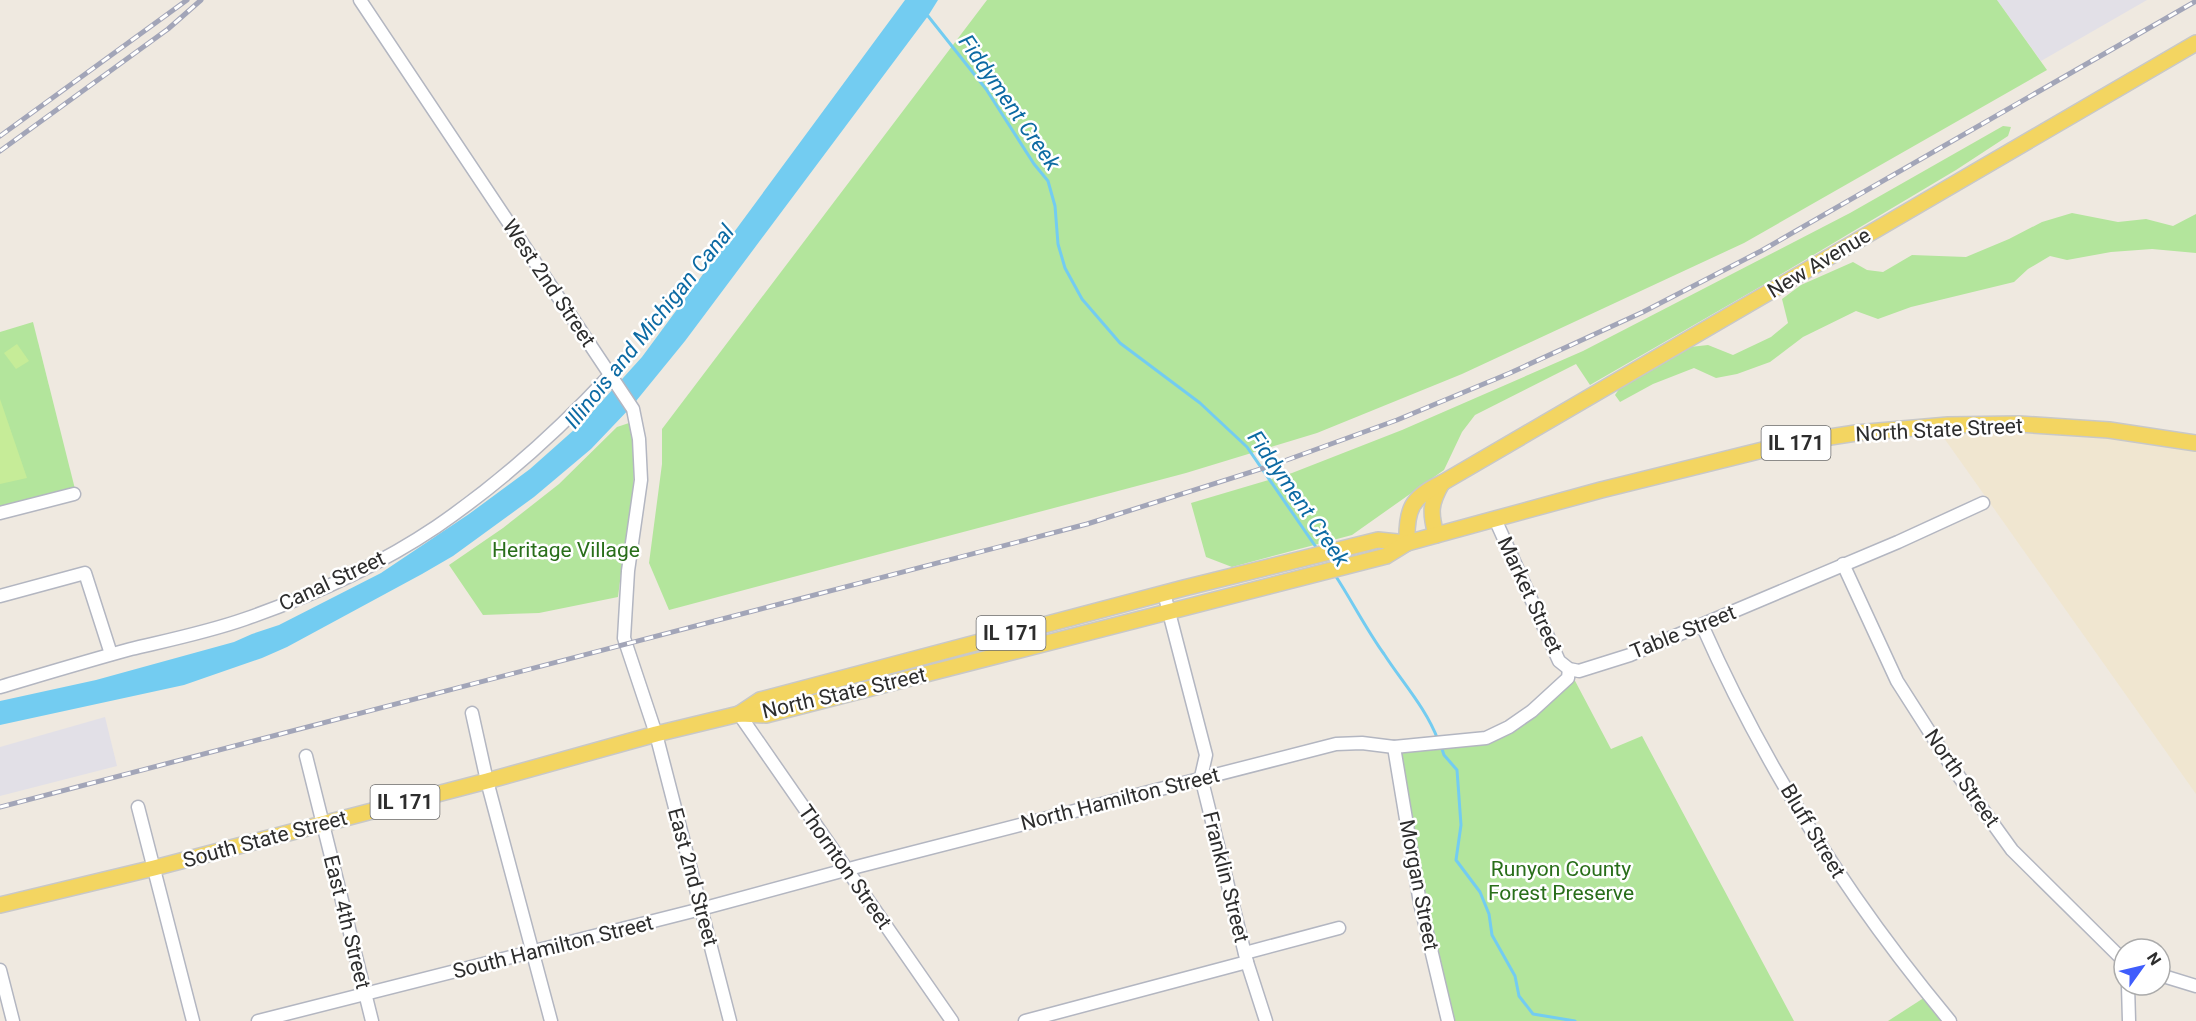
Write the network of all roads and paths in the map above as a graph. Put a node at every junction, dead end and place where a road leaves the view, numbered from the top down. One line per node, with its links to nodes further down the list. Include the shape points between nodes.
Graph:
1 (360, 0): 3 (street, West 2nd Street)
2 (2196, 43): 5 (main road, New Avenue)
3 (610, 375): 17 (street, Canal Street, via 546,440 483,492 436,527 388,555 293,601 242,620); 22 (street, West 2nd Street, via 633,409 639,439 641,480 628,571 624,638)
4 (2196, 443): 9 (main road, North State Street / IL 171, via 2109,430 2019,424 1864,432 1783,445)
5 (1442, 483): 10 (main road, via 1433,498 1431,515); 11 (main road, New Avenue, via 1425,491 1413,504 1406,520)
6 (74, 494): 8 (street)
7 (1983, 503): 12 (street, Table Street)
8 (0, 513)
9 (1495, 519): 10 (main road, North State Street / IL 171); 18 (street, Market Street, via 1559,661)
10 (1436, 535): 11 (main road, North State Street / IL 171)
11 (1407, 543): 13 (main road, North State Street / IL 171, via 1378,540); 15 (main road, North State Street / IL 171, via 1386,556)
12 (1843, 564): 16 (street, Table Street); 34 (street, North Street, via 1897,681 1950,764 2012,850)
13 (1164, 593): 15 (street, Franklin Street); 21 (main road, North State Street / IL 171, via 760,700)
14 (0, 596): 17 (street, via 86,573)
15 (1170, 612): 21 (main road, North State Street / IL 171, via 766,715); 25 (street, Franklin Street, via 1206,755)
16 (1702, 625): 18 (street, Table Street, via 1630,655 1579,671); 52 (street, Bluff Street, via 1723,673 1826,854 1910,974)
17 (111, 654): 19 (street, Canal Street)
18 (1569, 669): 23 (street, via 1568,678 1560,687 1509,727 1486,738)
19 (0, 687)
20 (472, 714): 26 (street)
21 (739, 714): 22 (main road, South State Street / IL 171); 30 (street, Thornton Street)
22 (656, 734): 26 (main road, South State Street / IL 171); 32 (street, East 2nd Street)
23 (1394, 747): 25 (street, North Hamilton Street, via 1336,744); 51 (street, Morgan Street, via 1420,903)
24 (306, 756): 28 (street, East 4th Street)
25 (1201, 777): 30 (street, North Hamilton Street); 36 (street, Franklin Street)
26 (487, 781): 28 (main road, South State Street / IL 171); 35 (street)
27 (138, 807): 29 (street)
28 (322, 823): 29 (main road, South State Street / IL 171); 40 (street, East 4th Street)
29 (154, 868): 31 (main road, South State Street / IL 171); 43 (street)
30 (848, 869): 32 (street, South Hamilton Street); 48 (street, Thornton Street)
31 (0, 905)
32 (701, 909): 35 (street, South Hamilton Street); 47 (street, East 2nd Street)
33 (1339, 928): 36 (street)
34 (2112, 949)
35 (532, 952): 40 (street, South Hamilton Street); 46 (street)
36 (1246, 957): 49 (street); 50 (street, Franklin Street)
37 (0, 970): 42 (street)
38 (2172, 979): 39 (street)
39 (2196, 986)
40 (365, 994): 44 (street, South Hamilton Street); 45 (street, East 4th Street)
41 (2128, 997): 53 (street)
42 (13, 1021)
43 (193, 1021)
44 (258, 1021)
45 (372, 1021)
46 (551, 1021)
47 (730, 1021)
48 (952, 1021)
49 (1025, 1021)
50 (1266, 1021)
51 (1448, 1021)
52 (1950, 1021)
53 (2129, 1021)

